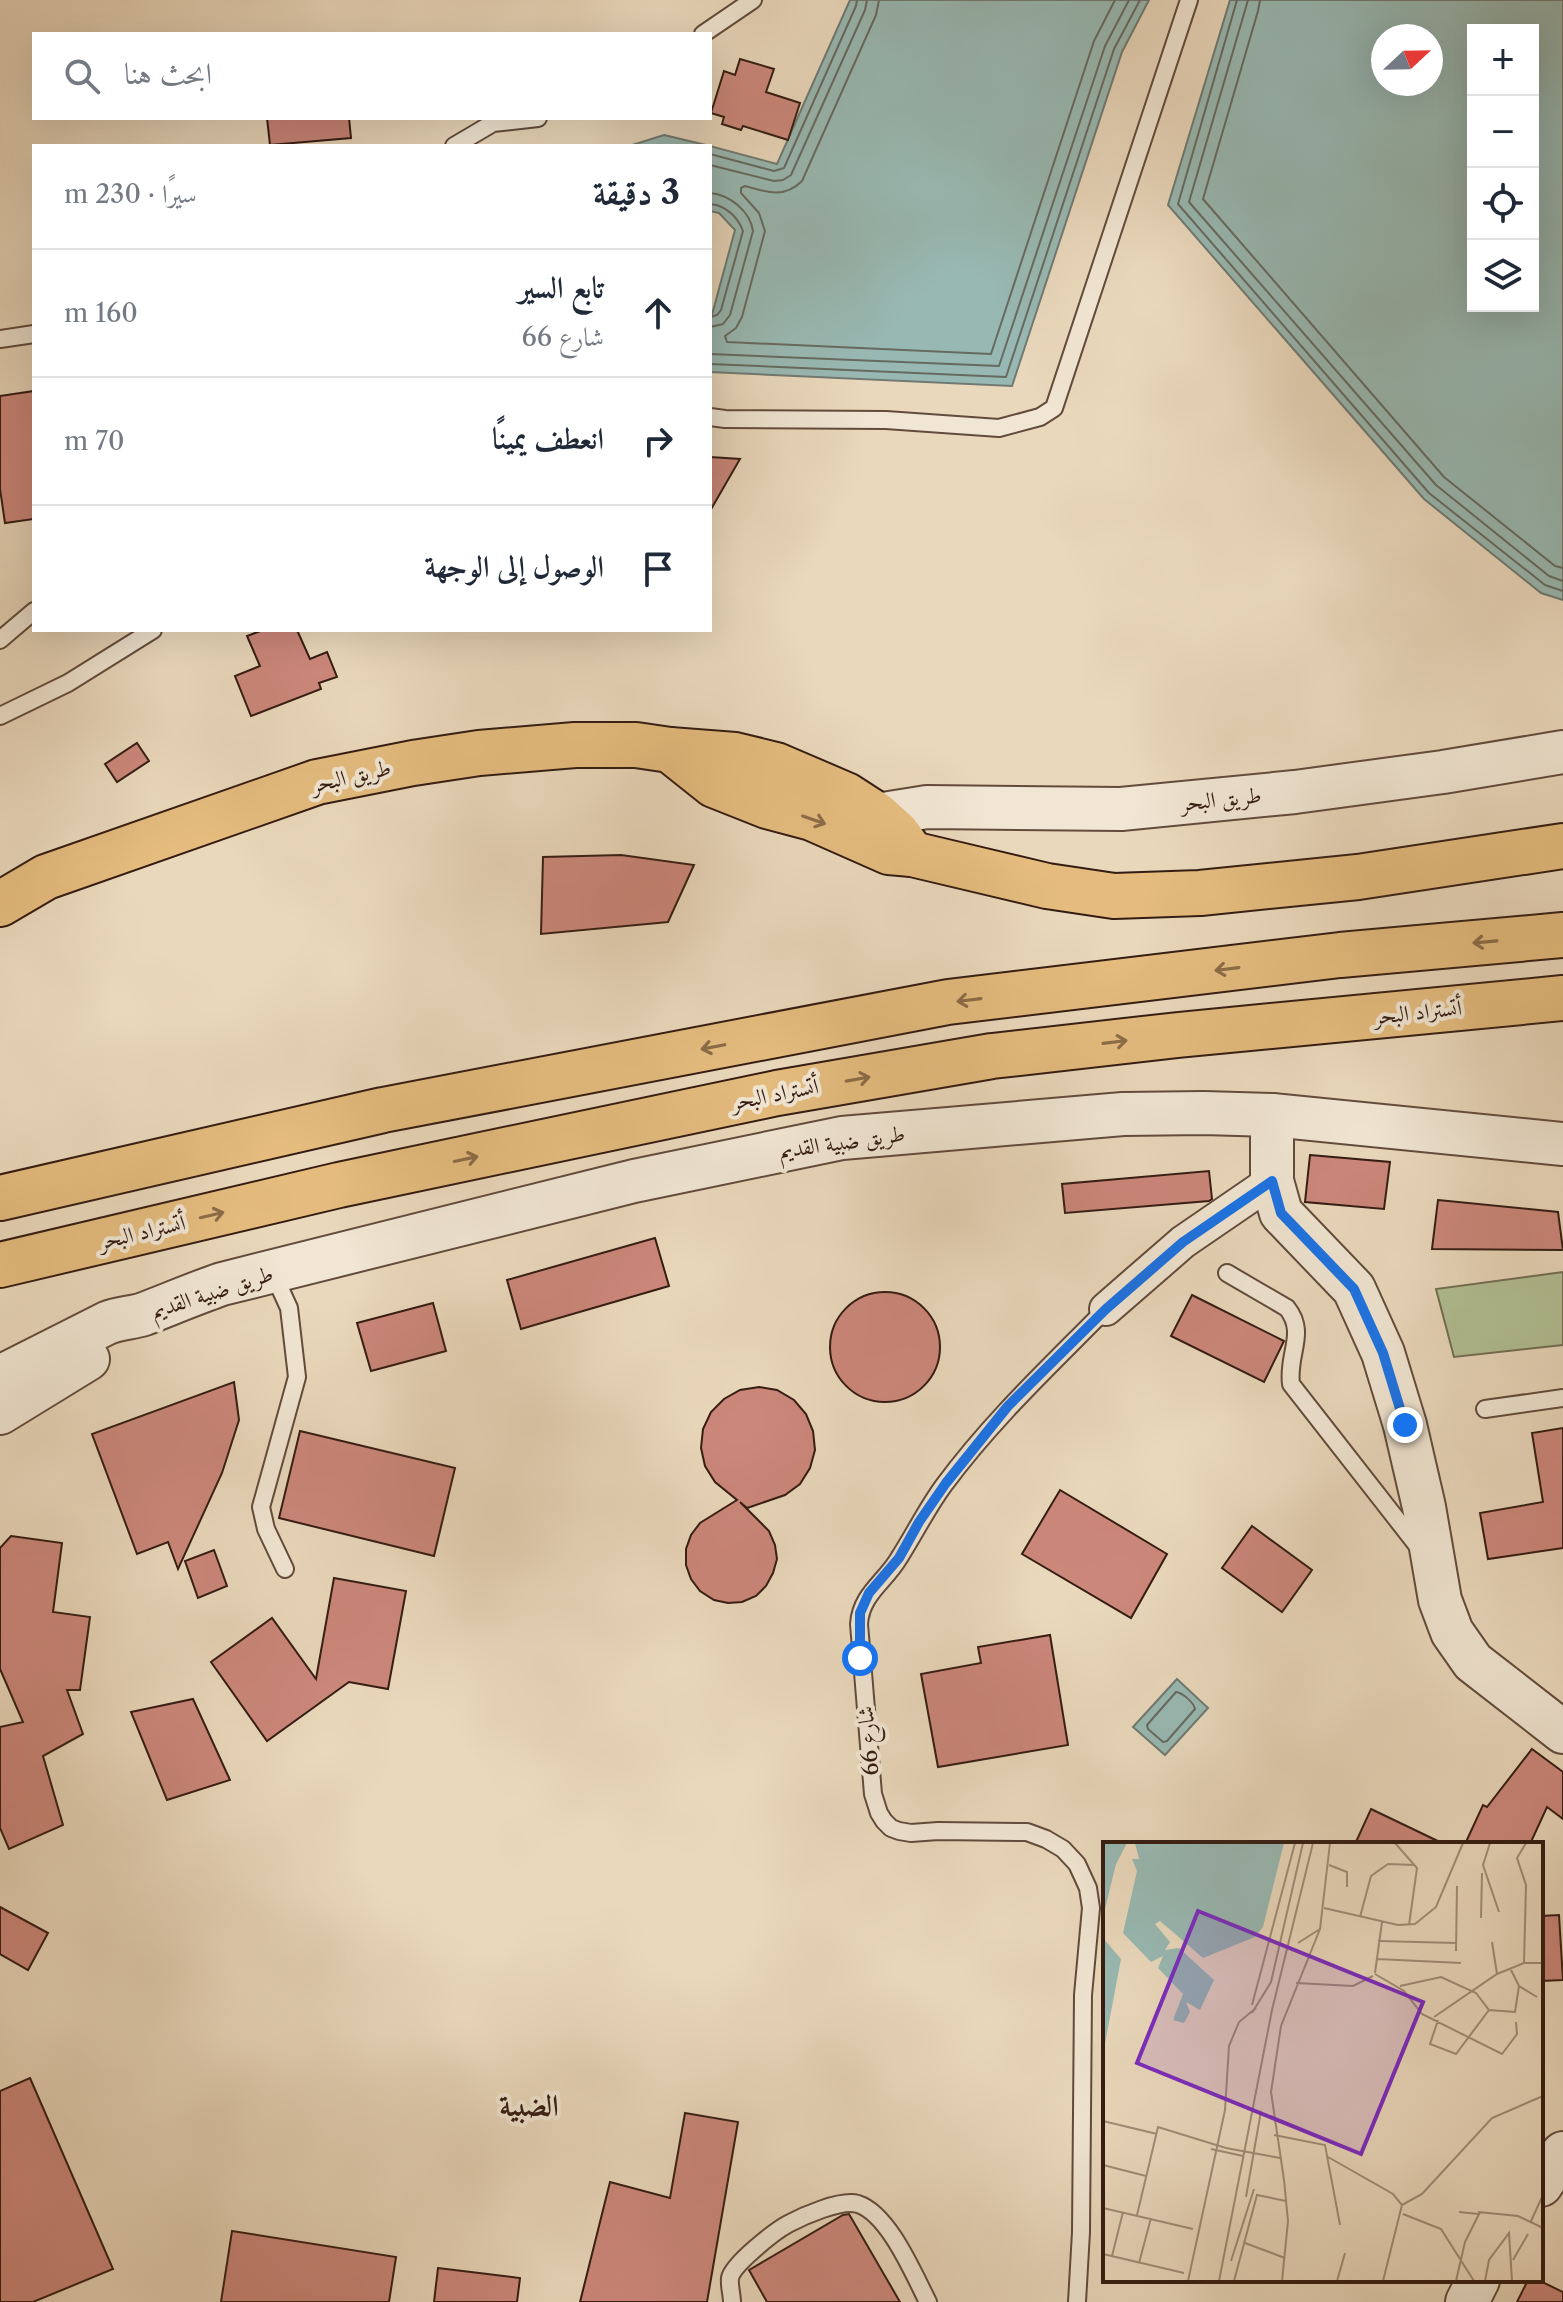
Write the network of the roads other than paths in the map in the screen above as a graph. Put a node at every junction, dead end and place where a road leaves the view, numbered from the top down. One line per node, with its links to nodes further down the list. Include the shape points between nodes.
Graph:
1 (753, 0): 3 (lane)
2 (1189, 0): 8 (lane, via 1054,408 999,428)
3 (706, 32)
4 (520, 120): 5 (lane, via 493,123)
5 (457, 144)
6 (32, 334): 7 (lane)
7 (0, 339)
8 (712, 417)
9 (32, 613): 11 (lane)
10 (150, 632): 12 (lane, via 68,683)
11 (0, 640)
12 (0, 716)
13 (1563, 752): 14 (street, طريق البحر, via 1295,792 1121,809 927,807)
14 (867, 826): 15 (highway, via 897,833 912,854 1114,896 1358,877); 16 (highway, طريق البحر, via 846,795 772,785 735,755 575,745 479,753 331,779)
15 (1563, 846)
16 (46, 877): 17 (highway, طريق البحر); 18 (highway, طريق البحر)
17 (0, 879)
18 (0, 904)
19 (1563, 935): 24 (highway, one-way to 24, via 1340,955 948,1002 383,1110)
20 (1563, 998): 25 (highway, أتستراد البحر, one-way to 20, via 339,1185 777,1093 992,1056)
21 (1272, 1115): 22 (street, طريق ضبية القديم); 23 (street); 26 (street, طريق ضبية القديم, via 1123,1114 842,1138 634,1181)
22 (1563, 1144)
23 (1272, 1181): 28 (street, شارع 66, via 1183,1242); 35 (street, via 1281,1213 1354,1289 1383,1353 1408,1438)
24 (0, 1198)
25 (0, 1265)
26 (273, 1272): 29 (street, طريق ضبية القديم, via 222,1284); 34 (lane, via 289,1308 297,1377 261,1507)
27 (1227, 1273): 35 (lane, via 1293,1316 1297,1334 1291,1384)
28 (1106, 1309): 42 (lane, شارع 66, via 1008,1406 946,1483 899,1558 869,1593 859,1624 873,1794 884,1821 911,1833 1027,1832 1063,1849 1088,1888)
29 (140, 1315): 30 (street, طريق ضبية القديم, via 107,1323); 33 (street, طريق ضبية القديم, via 116,1342)
30 (0, 1377)
31 (1563, 1398): 32 (lane)
32 (1485, 1409)
33 (0, 1413)
34 (285, 1569)
35 (1435, 1569): 36 (street, via 1452,1632 1473,1662)
36 (1563, 1732)
37 (1563, 2153): 38 (street)
38 (1543, 2182)
39 (1477, 2282): 43 (street)
40 (732, 2302): 41 (lane, via 730,2278 739,2262 786,2224 832,2206 857,2204 877,2217 902,2250)
41 (928, 2302)
42 (1077, 2302)
43 (1467, 2302)

